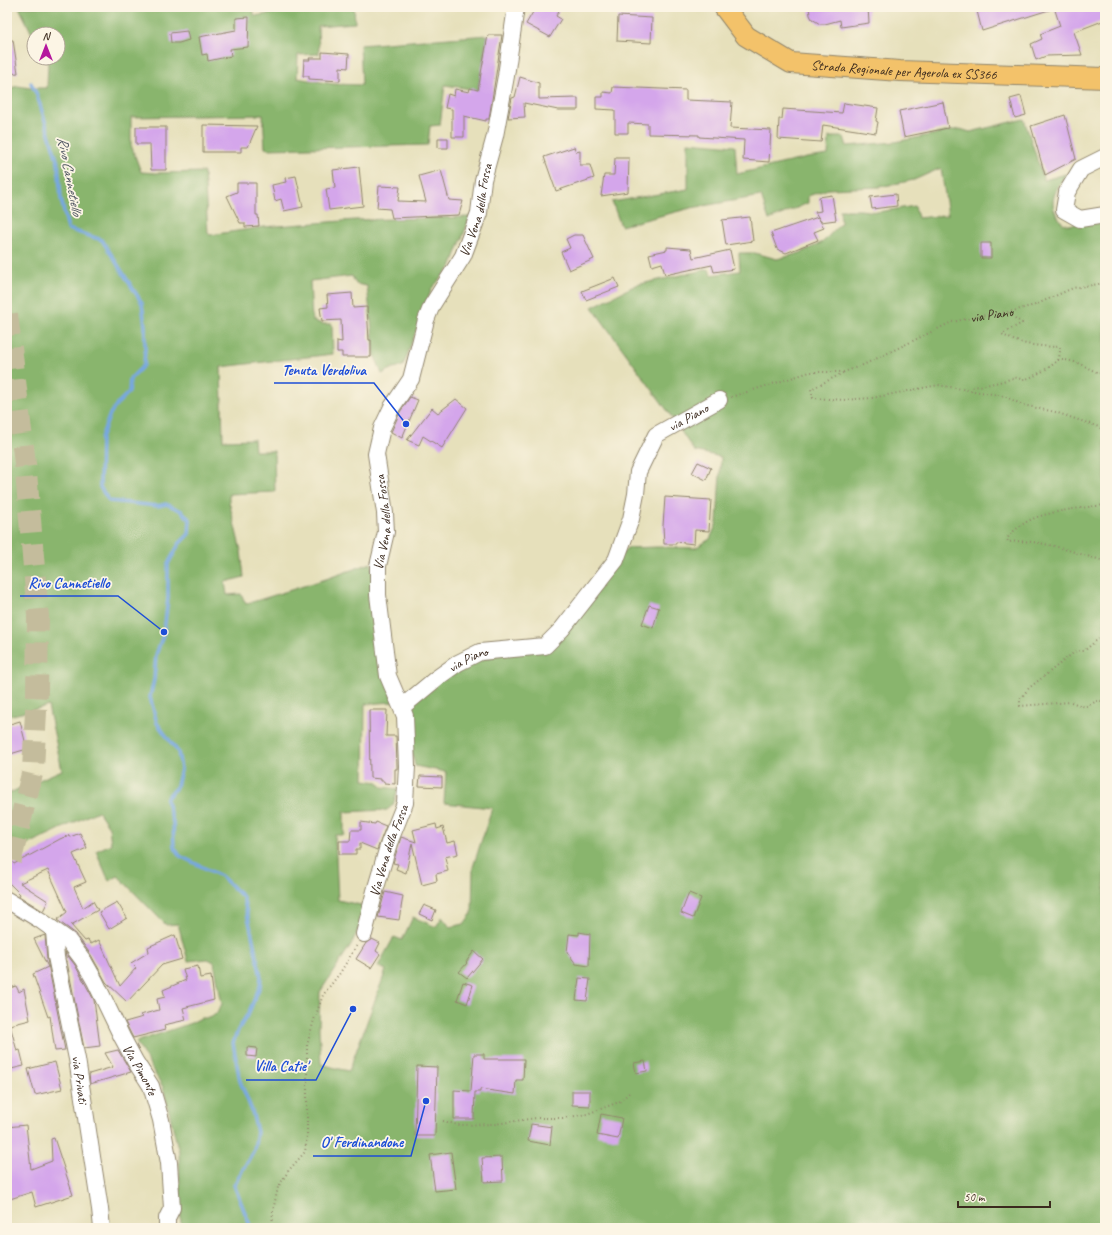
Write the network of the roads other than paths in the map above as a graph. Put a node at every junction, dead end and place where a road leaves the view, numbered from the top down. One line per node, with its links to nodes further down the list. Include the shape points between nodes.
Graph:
1 (516, 7): 7 (street, Via Vena della Fossa, via 506,76 495,136 483,180 479,213 463,256 432,305 411,379 392,407 382,428 376,454 386,532 378,566 378,595 388,676)
2 (724, 7): 3 (main road, Strada Regionale per Agerola ex SS366, via 746,36 791,63 900,71)
3 (1105, 78)
4 (1105, 157): 5 (street, via 1082,169 1067,192 1064,210 1080,219)
5 (1105, 215)
6 (719, 400): 7 (street, via Piano, via 656,435 638,472 632,519 616,560 562,629 545,646 480,652 458,663)
7 (402, 707): 10 (street, Via Vena della Fossa, via 408,745 405,803 390,843)
8 (7, 900): 9 (street)
9 (54, 931): 11 (street, via Privati, via 56,957 77,1059); 12 (street, Via Pimonte, via 68,940 83,960 151,1086 169,1163 172,1208 167,1218)
10 (364, 934)
11 (102, 1228)
12 (167, 1228)

